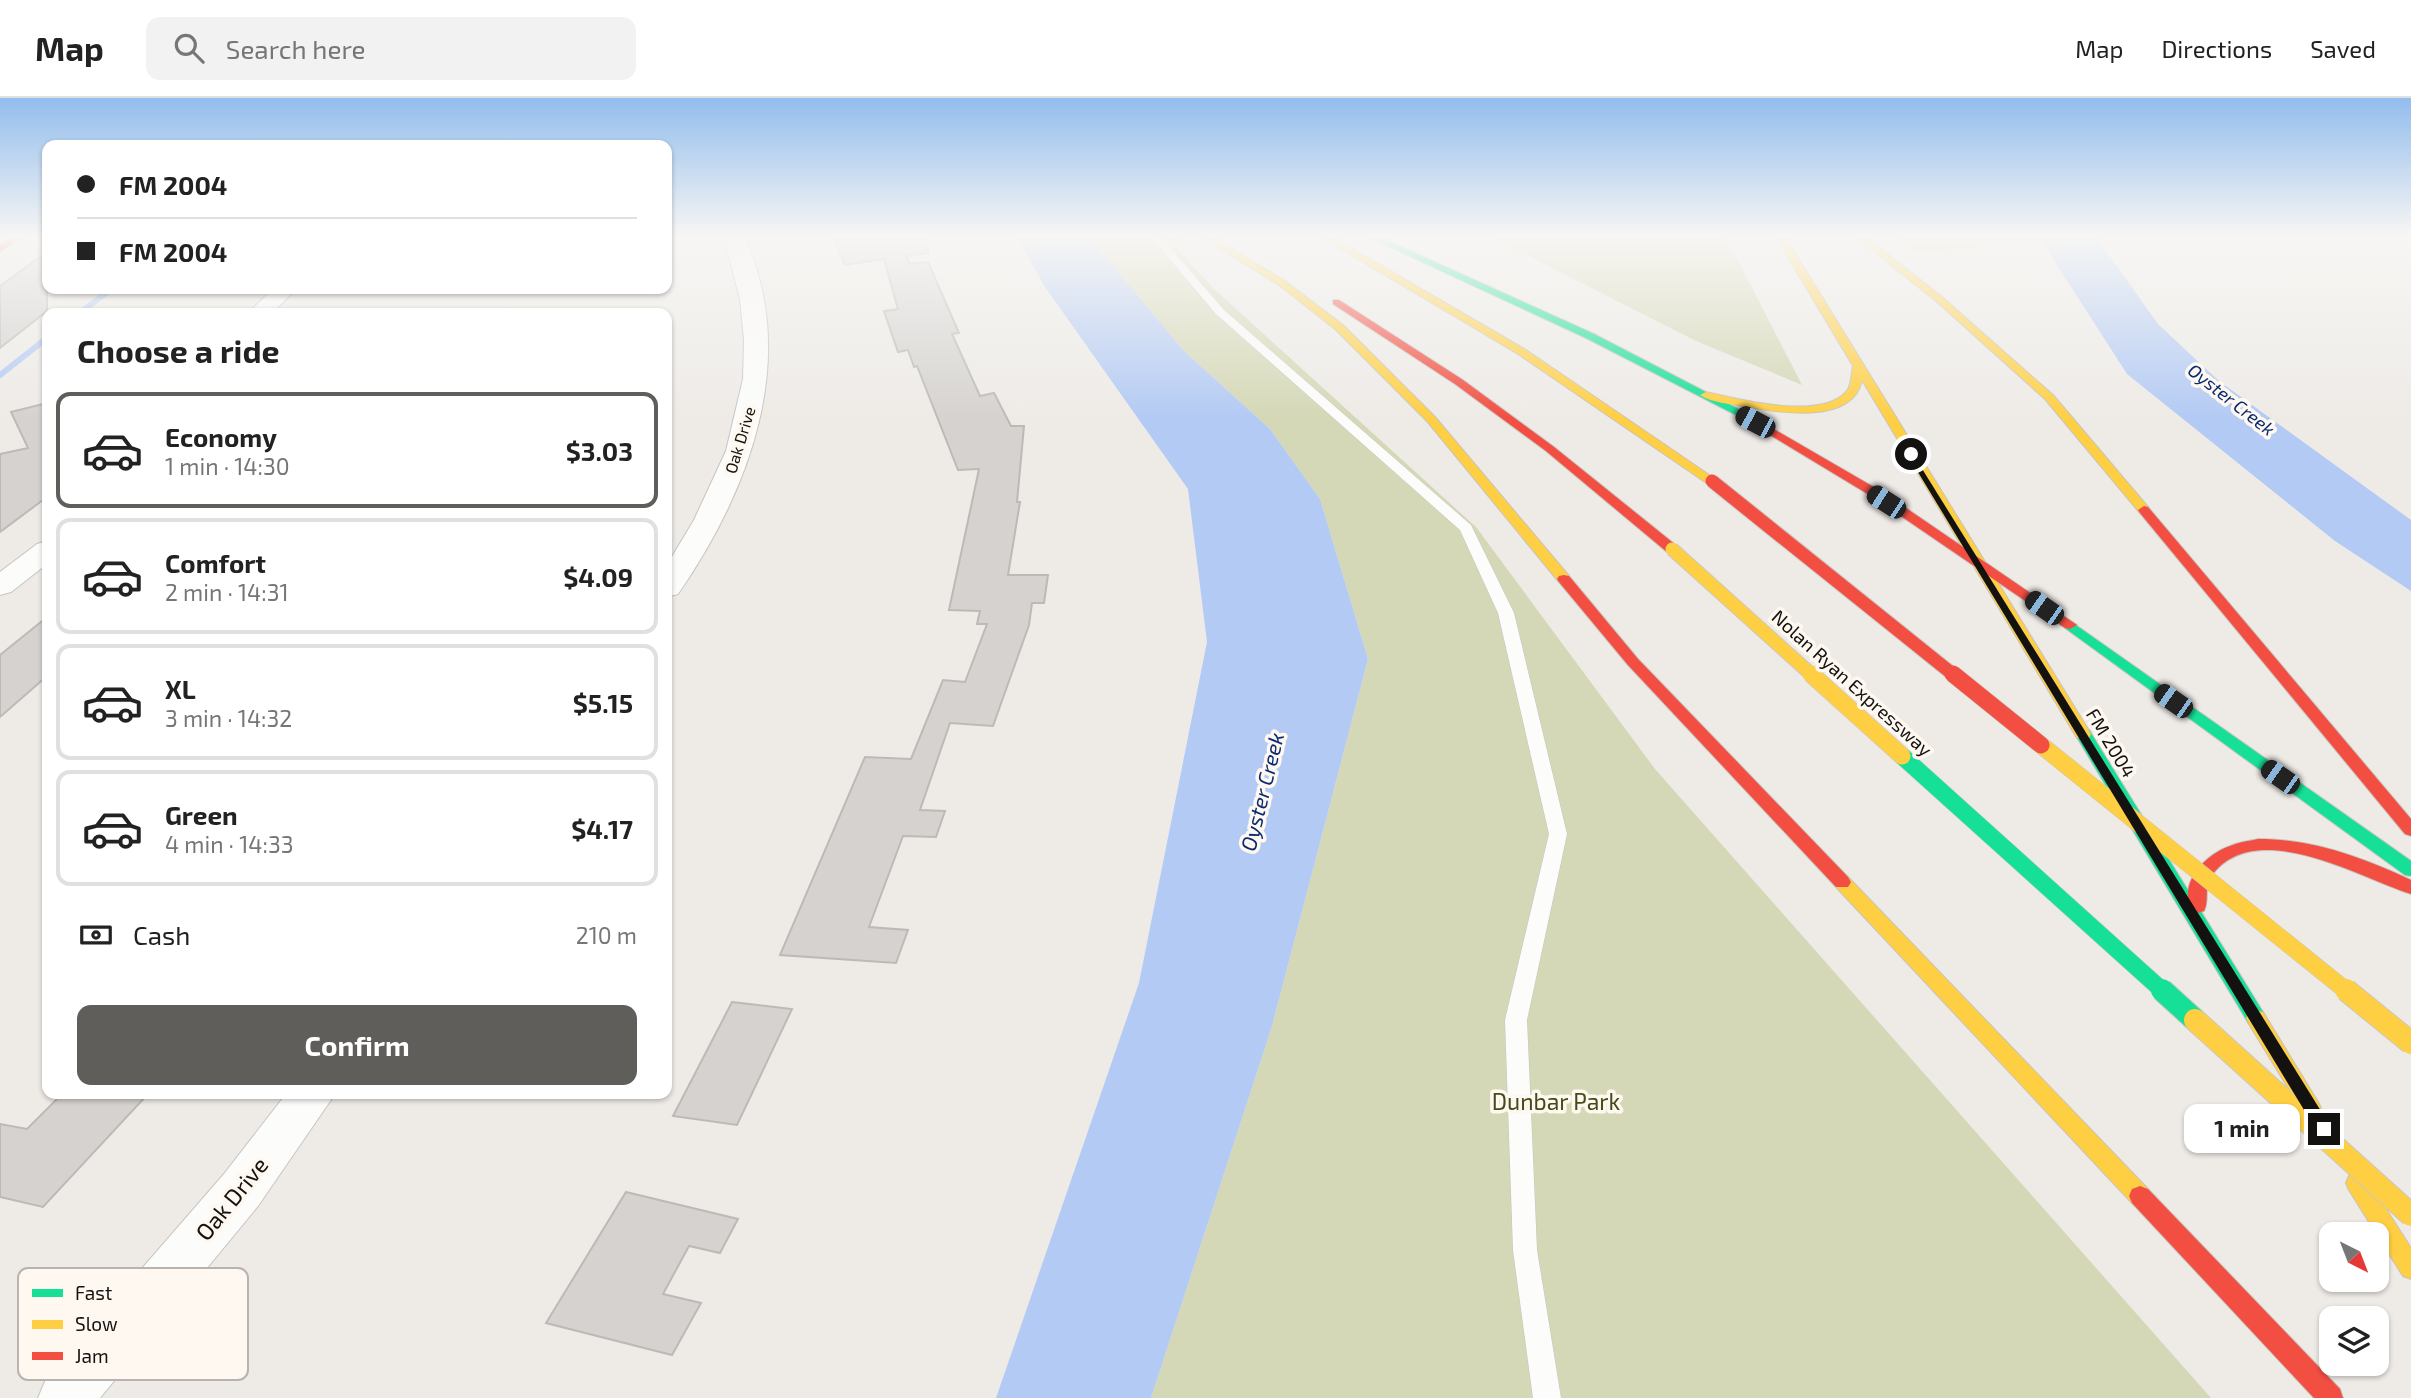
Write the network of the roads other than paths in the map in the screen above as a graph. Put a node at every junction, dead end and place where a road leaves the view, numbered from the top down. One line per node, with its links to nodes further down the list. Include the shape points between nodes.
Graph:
1 (751, 298): 13 (street, Oak Drive, via 758,361 748,425 723,493)
2 (1208, 298): 26 (lane, via 1466,528 1506,613 1558,834 1517,1020 1525,1250)
3 (1301, 298): 27 (main road, via 1339,327 1431,419 1633,662)
4 (1328, 298): 21 (main road, Nolan Ryan Expressway, bridge, via 1459,382 1672,549)
5 (1431, 298): 19 (main road, bridge, via 1597,399 1712,481)
6 (1507, 298): 10 (main road)
7 (1816, 298): 9 (main road, FM 2004 / FM 2004)
8 (1937, 298): 15 (main road, via 2049,397)
9 (1858, 367): 10 (main road, via 1852,394 1814,408 1746,406); 12 (main road, FM 2004 / FM 2004)
10 (1706, 395): 12 (main road, via 1803,449)
11 (42, 554): 14 (street)
12 (1977, 562): 16 (main road); 18 (main road, FM 2004 / FM 2004)
13 (672, 580)
14 (0, 586)
15 (2411, 830)
16 (2411, 870)
17 (2411, 887): 18 (main road, via 2371,866 2278,845 2241,847 2216,856 2201,875 2196,899)
18 (2222, 966): 23 (main road, FM 2004 / FM 2004)
19 (2411, 1043)
20 (309, 1099): 22 (street, Oak Drive, via 242,1190)
21 (2411, 1215)
22 (176, 1268)
23 (2411, 1268)
24 (80, 1380): 25 (street, Oak Drive)
25 (65, 1398)
26 (1547, 1398)
27 (2332, 1398)

